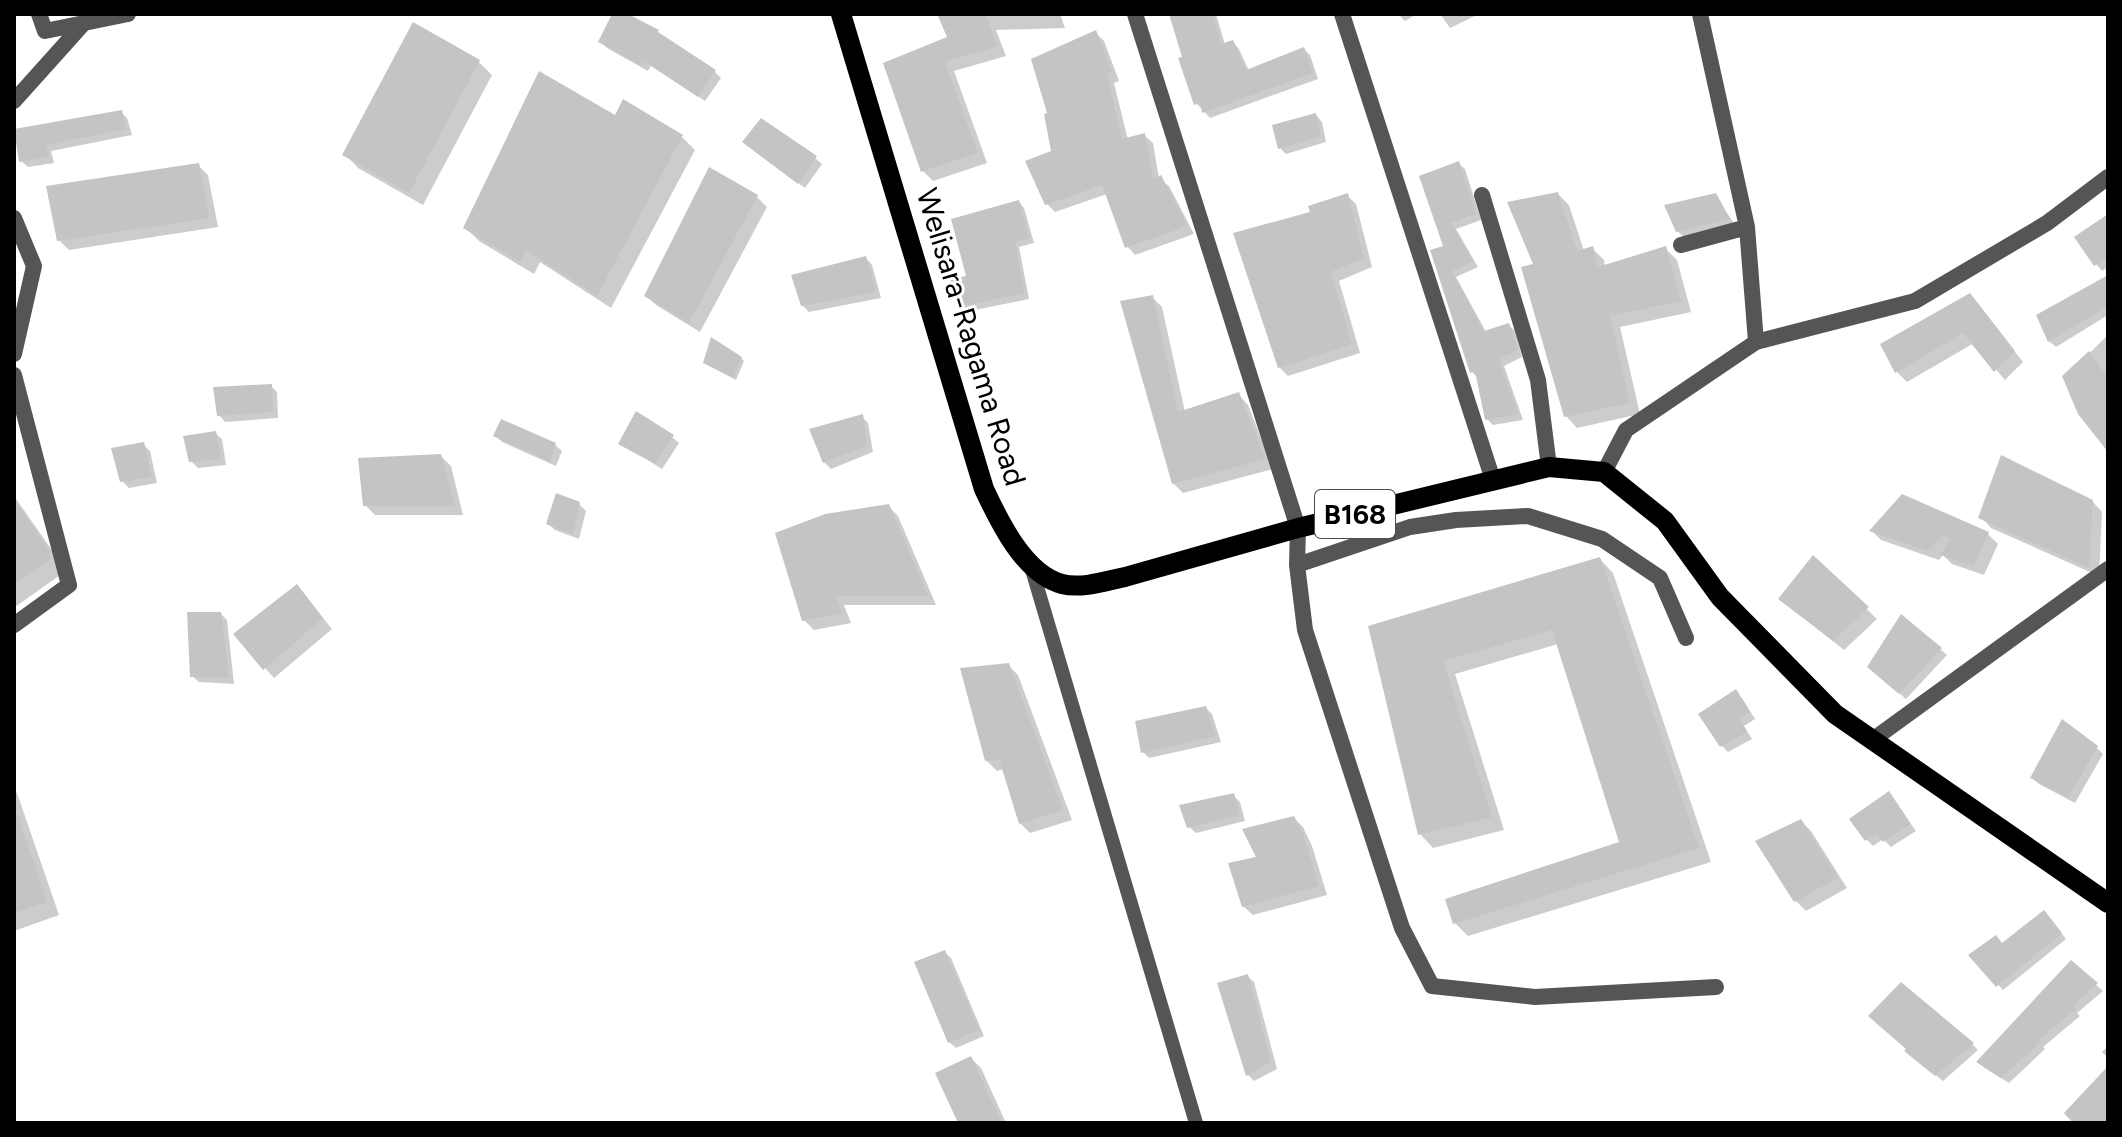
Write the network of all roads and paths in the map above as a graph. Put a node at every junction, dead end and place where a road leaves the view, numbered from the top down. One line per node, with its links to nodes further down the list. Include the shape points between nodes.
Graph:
1 (39, 14): 7 (street, via 45,31)
2 (128, 14): 7 (street)
3 (841, 14): 21 (main road, Welisara-Ragama Road / B168, via 984,489 1011,540)
4 (1135, 14): 20 (street)
5 (1342, 14): 19 (street)
6 (1700, 14): 12 (street)
7 (84, 23): 8 (street)
8 (14, 101)
9 (2108, 177): 14 (street, via 2047,223 1915,301)
10 (1482, 195): 17 (street, via 1538,380)
11 (14, 218): 15 (street, via 34,266)
12 (1747, 227): 13 (street); 14 (street)
13 (1681, 245)
14 (1756, 342): 18 (street, via 1626,430)
15 (14, 354)
16 (14, 375): 24 (street, via 69,585)
17 (1549, 467): 18 (main road, Welisara-Ragama Road / B168); 19 (main road, Welisara-Ragama Road / B168)
18 (1604, 472): 26 (main road, via 1665,521 1720,597 1835,714)
19 (1493, 480): 20 (main road, Welisara-Ragama Road / B168)
20 (1298, 528): 21 (main road, Welisara-Ragama Road / B168, via 1125,577 1082,584 1062,584); 22 (street)
21 (1030, 561): 29 (lane)
22 (1297, 565): 25 (street, via 1410,527 1528,516 1602,539 1660,578); 28 (street, via 1305,630 1402,928 1432,986 1535,997)
23 (2108, 569): 26 (street)
24 (14, 625)
25 (1686, 638)
26 (1871, 741): 27 (main road)
27 (2108, 903)
28 (1716, 987)
29 (1196, 1123)

